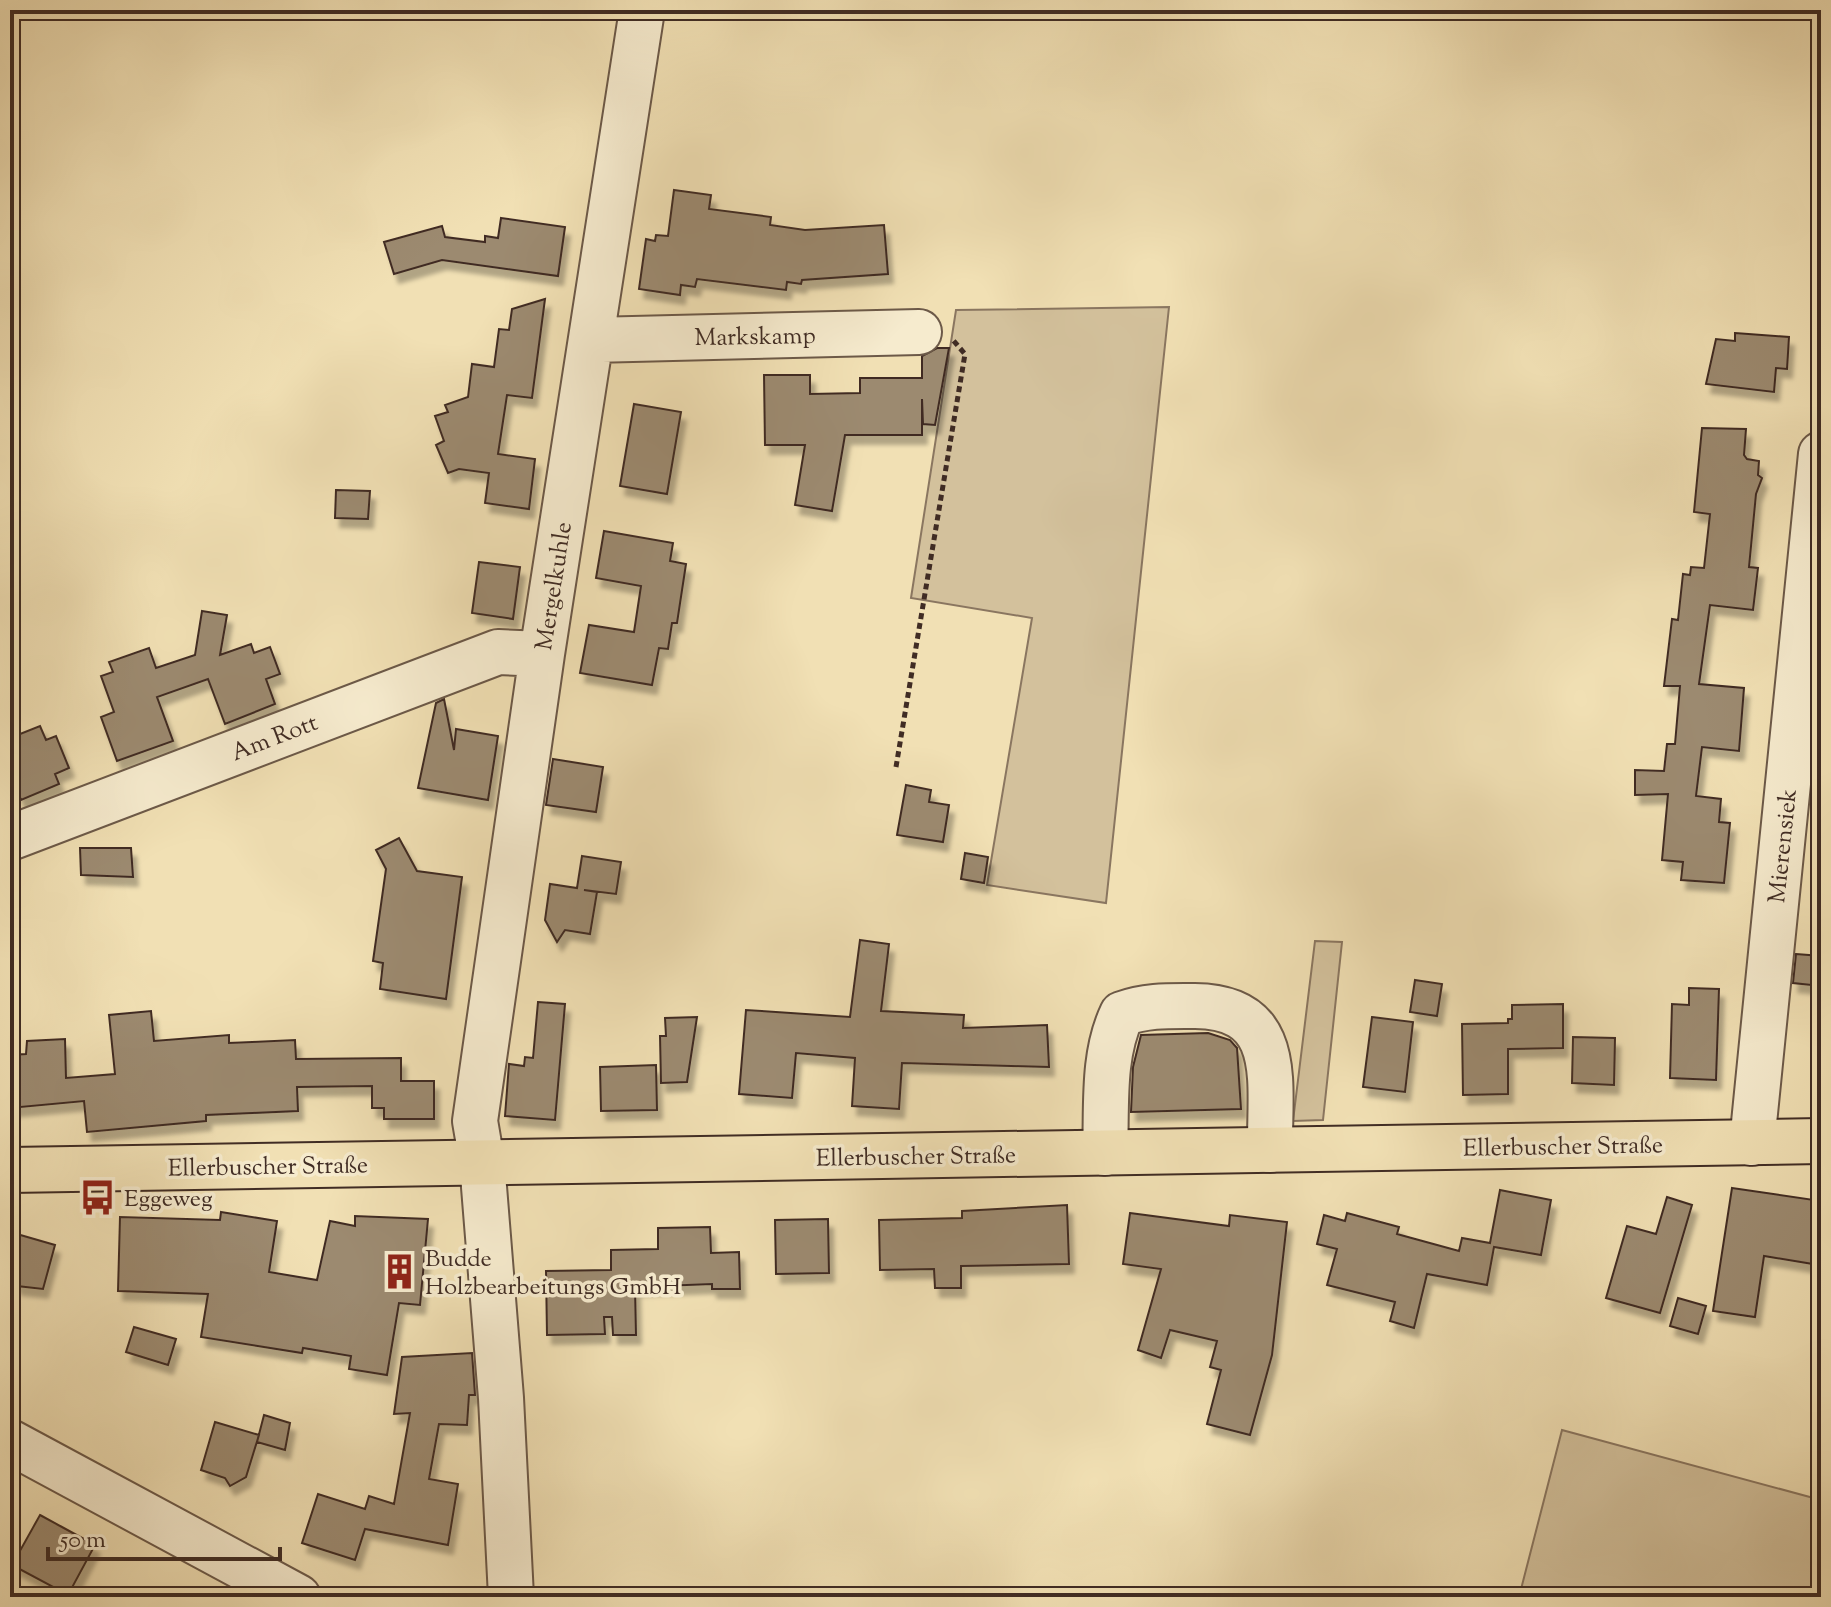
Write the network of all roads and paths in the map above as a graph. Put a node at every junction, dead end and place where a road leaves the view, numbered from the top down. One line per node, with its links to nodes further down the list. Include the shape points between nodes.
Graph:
1 (642, 10): 3 (street, Mergelkuhle)
2 (919, 332): 3 (street, Markskamp); 6 (path, via 944,334 965,354)
3 (592, 340): 5 (street, Mergelkuhle)
4 (1821, 454): 9 (street, Mierensiek)
5 (542, 654): 7 (street, Am Rott, via 498,652); 12 (street, Mergelkuhle, via 475,1121)
6 (896, 767)
7 (10, 838)
8 (1821, 1141): 9 (main road, Ellerbuscher Straße)
9 (1752, 1143): 10 (main road, Ellerbuscher Straße)
10 (1270, 1150): 11 (main road, Ellerbuscher Straße); 11 (street, via 1269,1072 1263,1041 1252,1023 1235,1010 1144,1006 1122,1014 1115,1030)
11 (1105, 1153): 12 (main road, Ellerbuscher Straße)
12 (482, 1162): 13 (main road, Ellerbuscher Straße); 16 (street)
13 (10, 1170)
14 (10, 1442): 15 (street)
15 (298, 1597)
16 (511, 1597)

